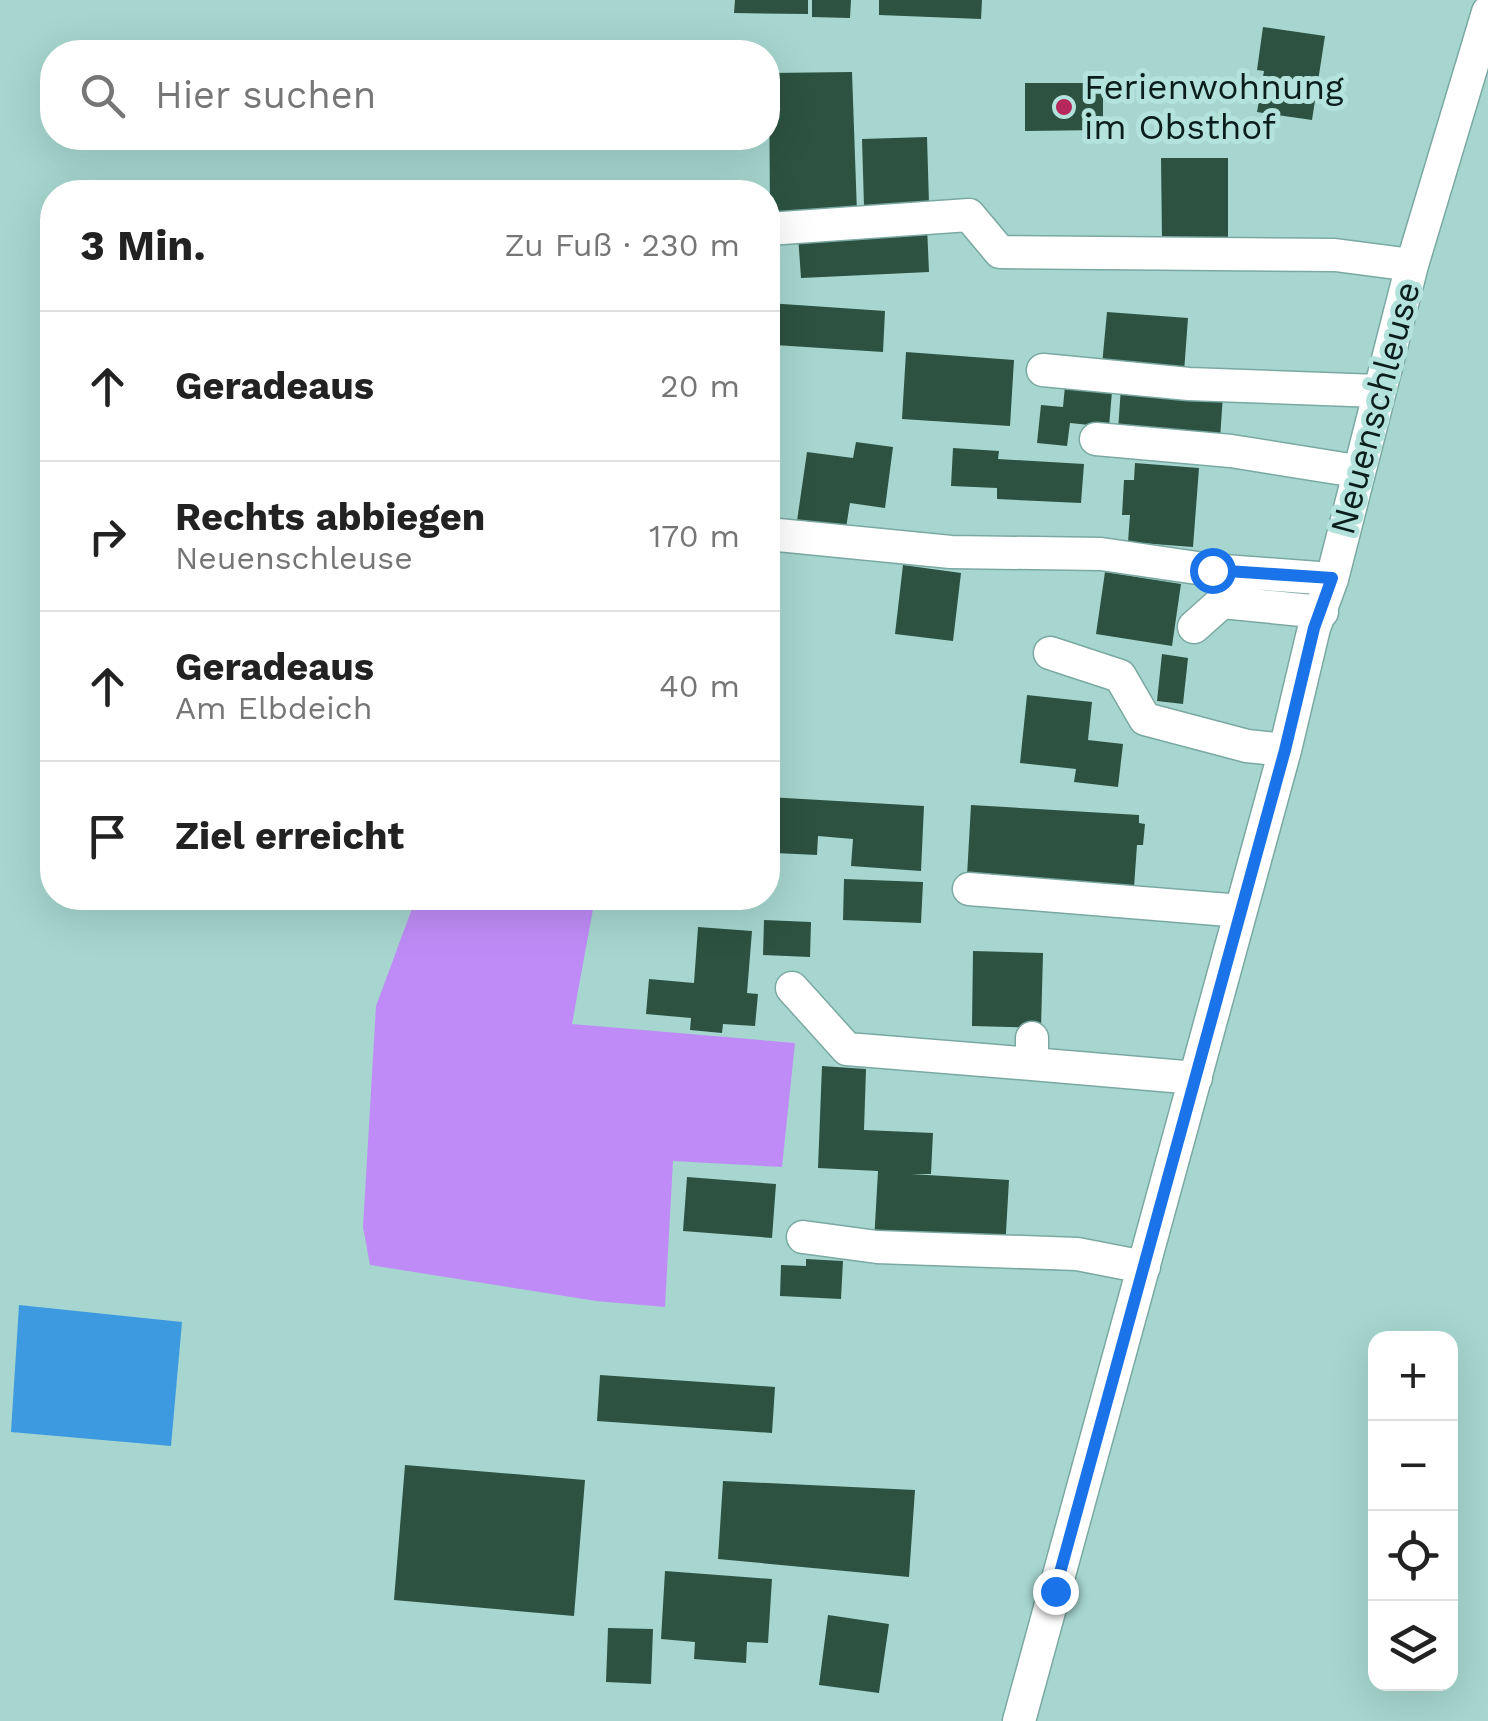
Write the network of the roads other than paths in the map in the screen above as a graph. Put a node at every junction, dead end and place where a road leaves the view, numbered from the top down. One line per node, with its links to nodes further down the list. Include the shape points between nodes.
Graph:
1 (1488, 12): 3 (street, Neuenschleuse)
2 (780, 227): 3 (street, via 969,215 1000,252 1335,255)
3 (1412, 265): 5 (street, Neuenschleuse)
4 (1043, 370): 5 (street)
5 (1378, 391): 7 (street, Neuenschleuse)
6 (1096, 439): 7 (street)
7 (1356, 471): 9 (street, Neuenschleuse)
8 (780, 535): 9 (street, via 951,552 1101,554)
9 (1332, 578): 10 (street, Neuenschleuse)
10 (1322, 612): 11 (street, via 1222,602); 13 (street, Neuenschleuse)
11 (1194, 626)
12 (1050, 653): 13 (street, via 1120,676 1145,719)
13 (1285, 750): 15 (street, Neuenschleuse)
14 (969, 889): 15 (street)
15 (1241, 911): 17 (street, Neuenschleuse)
16 (792, 988): 17 (street, via 847,1049 1032,1051)
17 (1196, 1078): 19 (street, Neuenschleuse)
18 (803, 1237): 19 (street, via 877,1247 1077,1254)
19 (1144, 1268): 20 (street, Neuenschleuse)
20 (1018, 1721)

